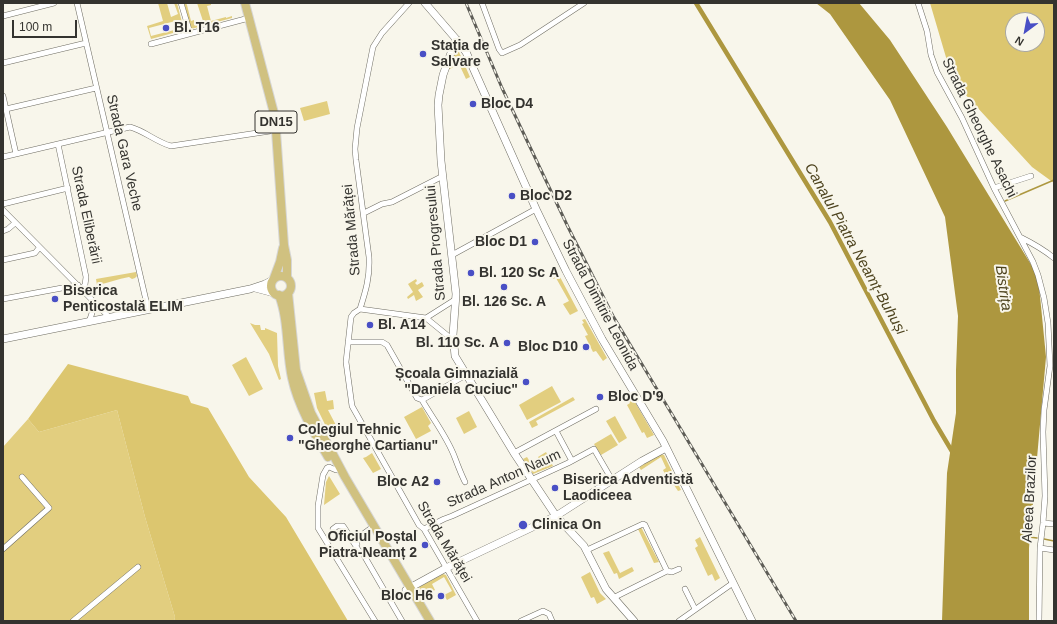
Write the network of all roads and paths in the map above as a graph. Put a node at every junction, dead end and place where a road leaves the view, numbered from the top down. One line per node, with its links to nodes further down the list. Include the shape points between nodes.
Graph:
1 (54, 3): 10 (street)
2 (77, 3): 14 (street, Strada Gara Veche)
3 (181, 3): 12 (street)
4 (245, 3): 11 (main road, DN15)
5 (409, 3): 32 (street, Strada Mărăței, via 376,40 371,55 356,139 356,160)
6 (425, 3): 13 (street, Strada Dimitrie Leonida)
7 (482, 3): 8 (street, via 502,53 520,45)
8 (584, 3)
9 (918, 3): 28 (street, Strada Gheorghe Asachi, via 934,66 962,118)
10 (3, 16)
11 (249, 18): 12 (street); 20 (main road, DN15)
12 (190, 33): 15 (street)
13 (456, 38): 25 (street, Strada Progresului, via 438,95); 30 (street, Strada Dimitrie Leonida, via 466,52)
14 (86, 44): 16 (street); 17 (street, Strada Gara Veche)
15 (151, 44)
16 (3, 63)
17 (96, 88): 19 (street); 21 (street, Strada Gara Veche)
18 (3, 96): 19 (street)
19 (6, 110): 23 (street)
20 (277, 130): 21 (street, via 171,146 130,127); 36 (main road, DN15)
21 (107, 132): 22 (street); 50 (street, Strada Gara Veche)
22 (58, 144): 23 (street); 27 (street, Strada Eliberării)
23 (16, 154): 24 (street)
24 (3, 157)
25 (443, 176): 32 (street); 38 (street, Strada Progresului)
26 (1031, 176): 28 (street)
27 (68, 188): 29 (street); 43 (street, Strada Eliberării, via 86,276 85,285)
28 (994, 188): 35 (street, Strada Gheorghe Asachi)
29 (3, 204)
30 (536, 209): 38 (street); 63 (street, Strada Dimitrie Leonida, via 595,327)
31 (3, 210): 33 (street)
32 (364, 213): 51 (street, Strada Mărăței, via 370,273)
33 (15, 223): 34 (street); 37 (street)
34 (3, 230)
35 (1020, 237): 39 (street); 59 (street, Aleea Brazilor, via 1033,262 1044,298)
36 (284, 245): 41 (main road, DN15); 42 (main road, DN15)
37 (39, 248): 40 (street, via 35,253); 43 (street)
38 (452, 255): 49 (street, Strada Progresului)
39 (1054, 258)
40 (3, 260)
41 (288, 278): 42 (main road, via 279,276); 45 (main road, DN15, via 291,287)
42 (274, 279): 44 (street); 46 (main road, DN15, via 271,288)
43 (80, 287): 47 (street); 48 (street)
44 (253, 288): 46 (street); 50 (street)
45 (288, 293): 46 (main road); 89 (main road, DN15, via 296,370 311,413)
46 (277, 294): 66 (main road, DN15, via 284,311 292,379 309,422)
47 (3, 299)
48 (91, 299): 52 (street); 54 (street, via 92,313)
49 (456, 299): 53 (street); 56 (street, Strada Progresului)
50 (148, 309): 52 (street)
51 (360, 309): 53 (street); 57 (street, Strada Mărăței, via 351,317)
52 (110, 318): 54 (street)
53 (426, 318): 56 (street)
54 (89, 322): 55 (street)
55 (3, 339)
56 (453, 340): 58 (street, Strada Progresului, via 455,356)
57 (348, 342): 60 (street, via 385,343 417,398); 77 (street, Strada Mărăței, via 346,362 352,406 400,493)
58 (466, 375): 60 (street); 64 (street, Strada Progresului)
59 (1052, 378): 73 (street, Aleea Brazilor, via 1044,410)
60 (422, 400): 70 (street, via 450,447)
61 (596, 409): 62 (street)
62 (556, 431): 64 (street); 65 (street)
63 (666, 448): 69 (street); 88 (street, Strada Dimitrie Leonida)
64 (514, 453): 68 (street, Strada Progresului)
65 (572, 461): 68 (street, Strada Anton Naum); 69 (street, Strada Anton Naum, via 594,449)
66 (336, 470): 76 (main road, DN15); 94 (street, via 329,467 323,476 318,506 318,528)
67 (22, 477): 80 (street, via 49,508)
68 (532, 479): 71 (street, Strada Progresului); 77 (street, Strada Anton Naum)
69 (612, 480): 71 (street)
70 (465, 482)
71 (556, 516): 81 (street, Strada Progresului); 85 (street)
72 (342, 520): 78 (street)
73 (1043, 523): 74 (street); 79 (street, Aleea Brazilor)
74 (1054, 524)
75 (332, 529): 83 (street, via 343,526)
76 (370, 529): 78 (street); 89 (main road, DN15)
77 (424, 529): 85 (street, Strada Mărăței)
78 (355, 540): 83 (street)
79 (1040, 548): 82 (street); 104 (street, Aleea Brazilor)
80 (3, 549)
81 (587, 550): 87 (street, via 645,524); 91 (street, Strada Progresului)
82 (1054, 550)
83 (362, 552): 95 (street)
84 (138, 567): 93 (street)
85 (446, 568): 89 (street); 98 (street, Strada Mărăței)
86 (680, 569): 87 (street)
87 (667, 571): 91 (street)
88 (734, 583): 92 (street); 103 (street, Strada Dimitrie Leonida)
89 (409, 589): 96 (main road, DN15); 97 (main road, DN15)
90 (685, 589): 92 (street)
91 (613, 598): 101 (street, Strada Progresului)
92 (695, 609): 102 (street)
93 (73, 621)
94 (375, 621)
95 (402, 621)
96 (425, 621)
97 (430, 621)
98 (477, 621)
99 (521, 621): 100 (street, via 543,612 548,614)
100 (552, 621)
101 (634, 621)
102 (679, 621)
103 (752, 621)
104 (1039, 621)

